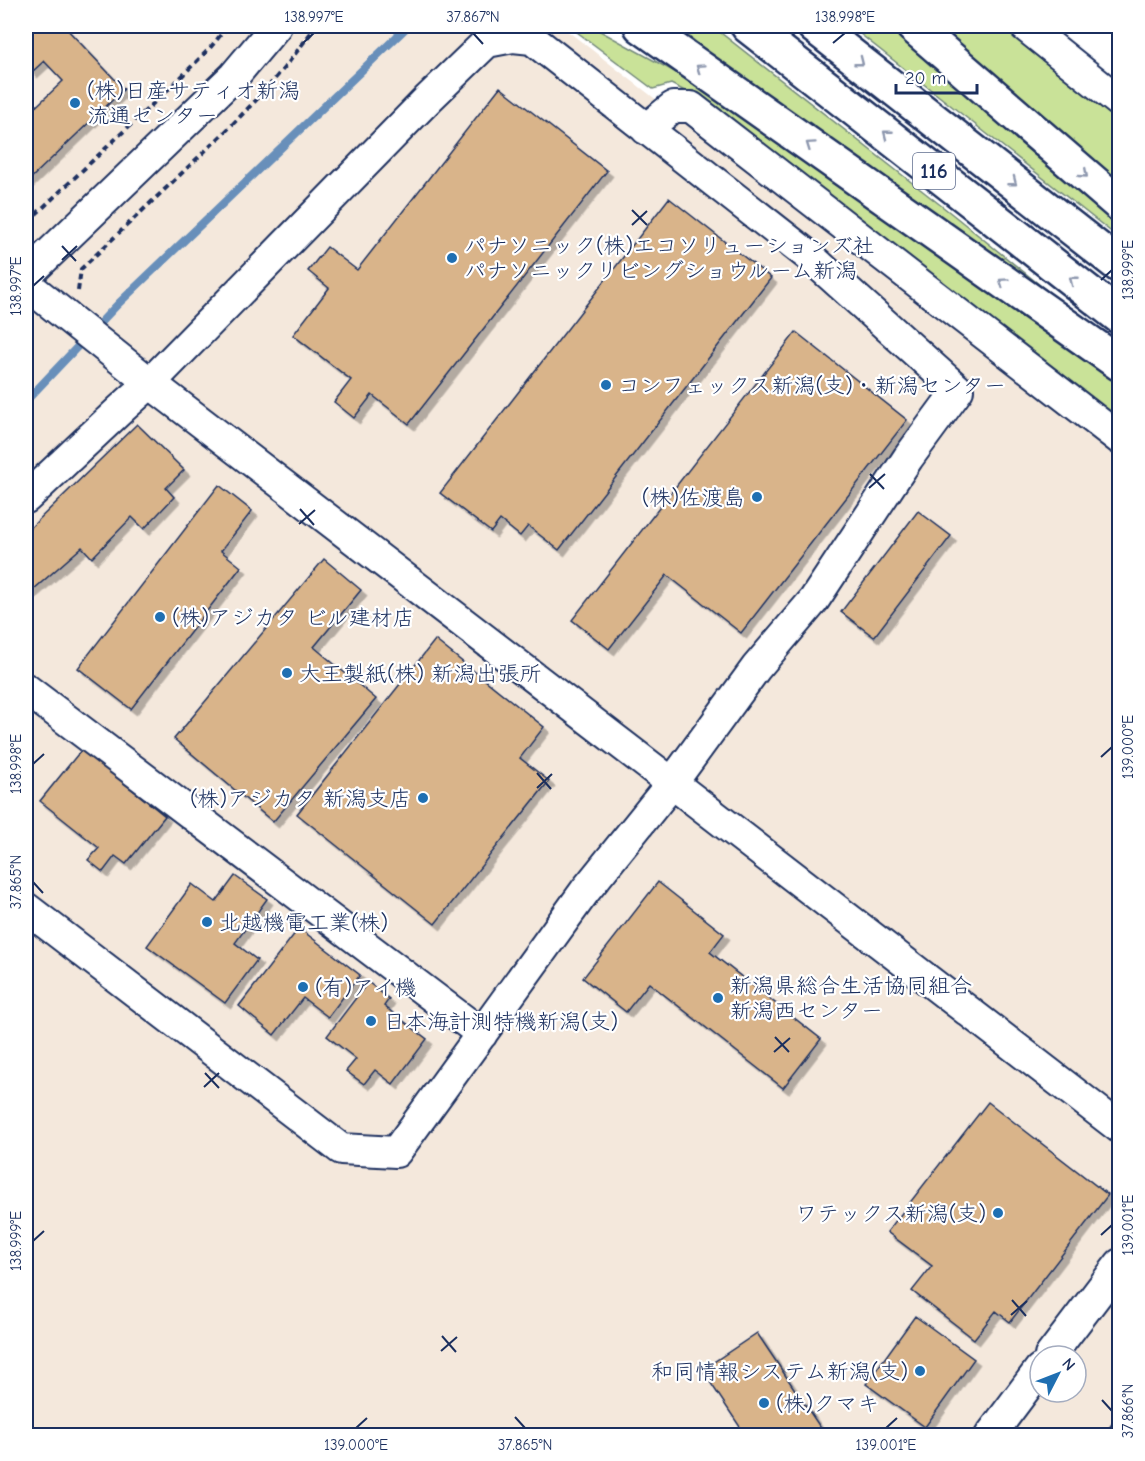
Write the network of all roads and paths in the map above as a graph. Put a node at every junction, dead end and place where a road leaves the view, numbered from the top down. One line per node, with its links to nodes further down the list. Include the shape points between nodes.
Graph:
1 (228, 26): 14 (path, via 178,80 33,217)
2 (276, 26): 16 (street, via 234,76)
3 (316, 26): 18 (path, via 262,94 81,269)
4 (630, 26): 10 (highway)
5 (641, 26): 10 (highway)
6 (748, 26): 19 (highway, 116, one-way to 6)
7 (814, 26): 15 (highway, 116, one-way to 15)
8 (913, 26): 13 (highway, one-way to 13)
9 (1024, 26): 11 (street)
10 (662, 36): 20 (highway, one-way to 10)
11 (1119, 102)
12 (646, 129): 21 (street, via 532,39 513,37 487,42); 22 (street, via 674,107 691,107); 25 (street, via 809,256 958,390 814,600 756,668)
13 (1119, 205)
14 (26, 218)
15 (1119, 266)
16 (26, 276)
17 (26, 284): 21 (street)
18 (77, 293)
19 (1119, 316)
20 (1119, 364)
21 (150, 384): 23 (street); 25 (street)
22 (1119, 439)
23 (26, 498)
24 (26, 689): 27 (street)
25 (672, 783): 27 (street, via 585,891); 28 (street)
26 (26, 908): 27 (street, via 341,1149 396,1152)
27 (482, 1034)
28 (1119, 1128)
29 (1119, 1264): 30 (street)
30 (1059, 1344)
31 (1028, 1385): 32 (street)
32 (990, 1436)

